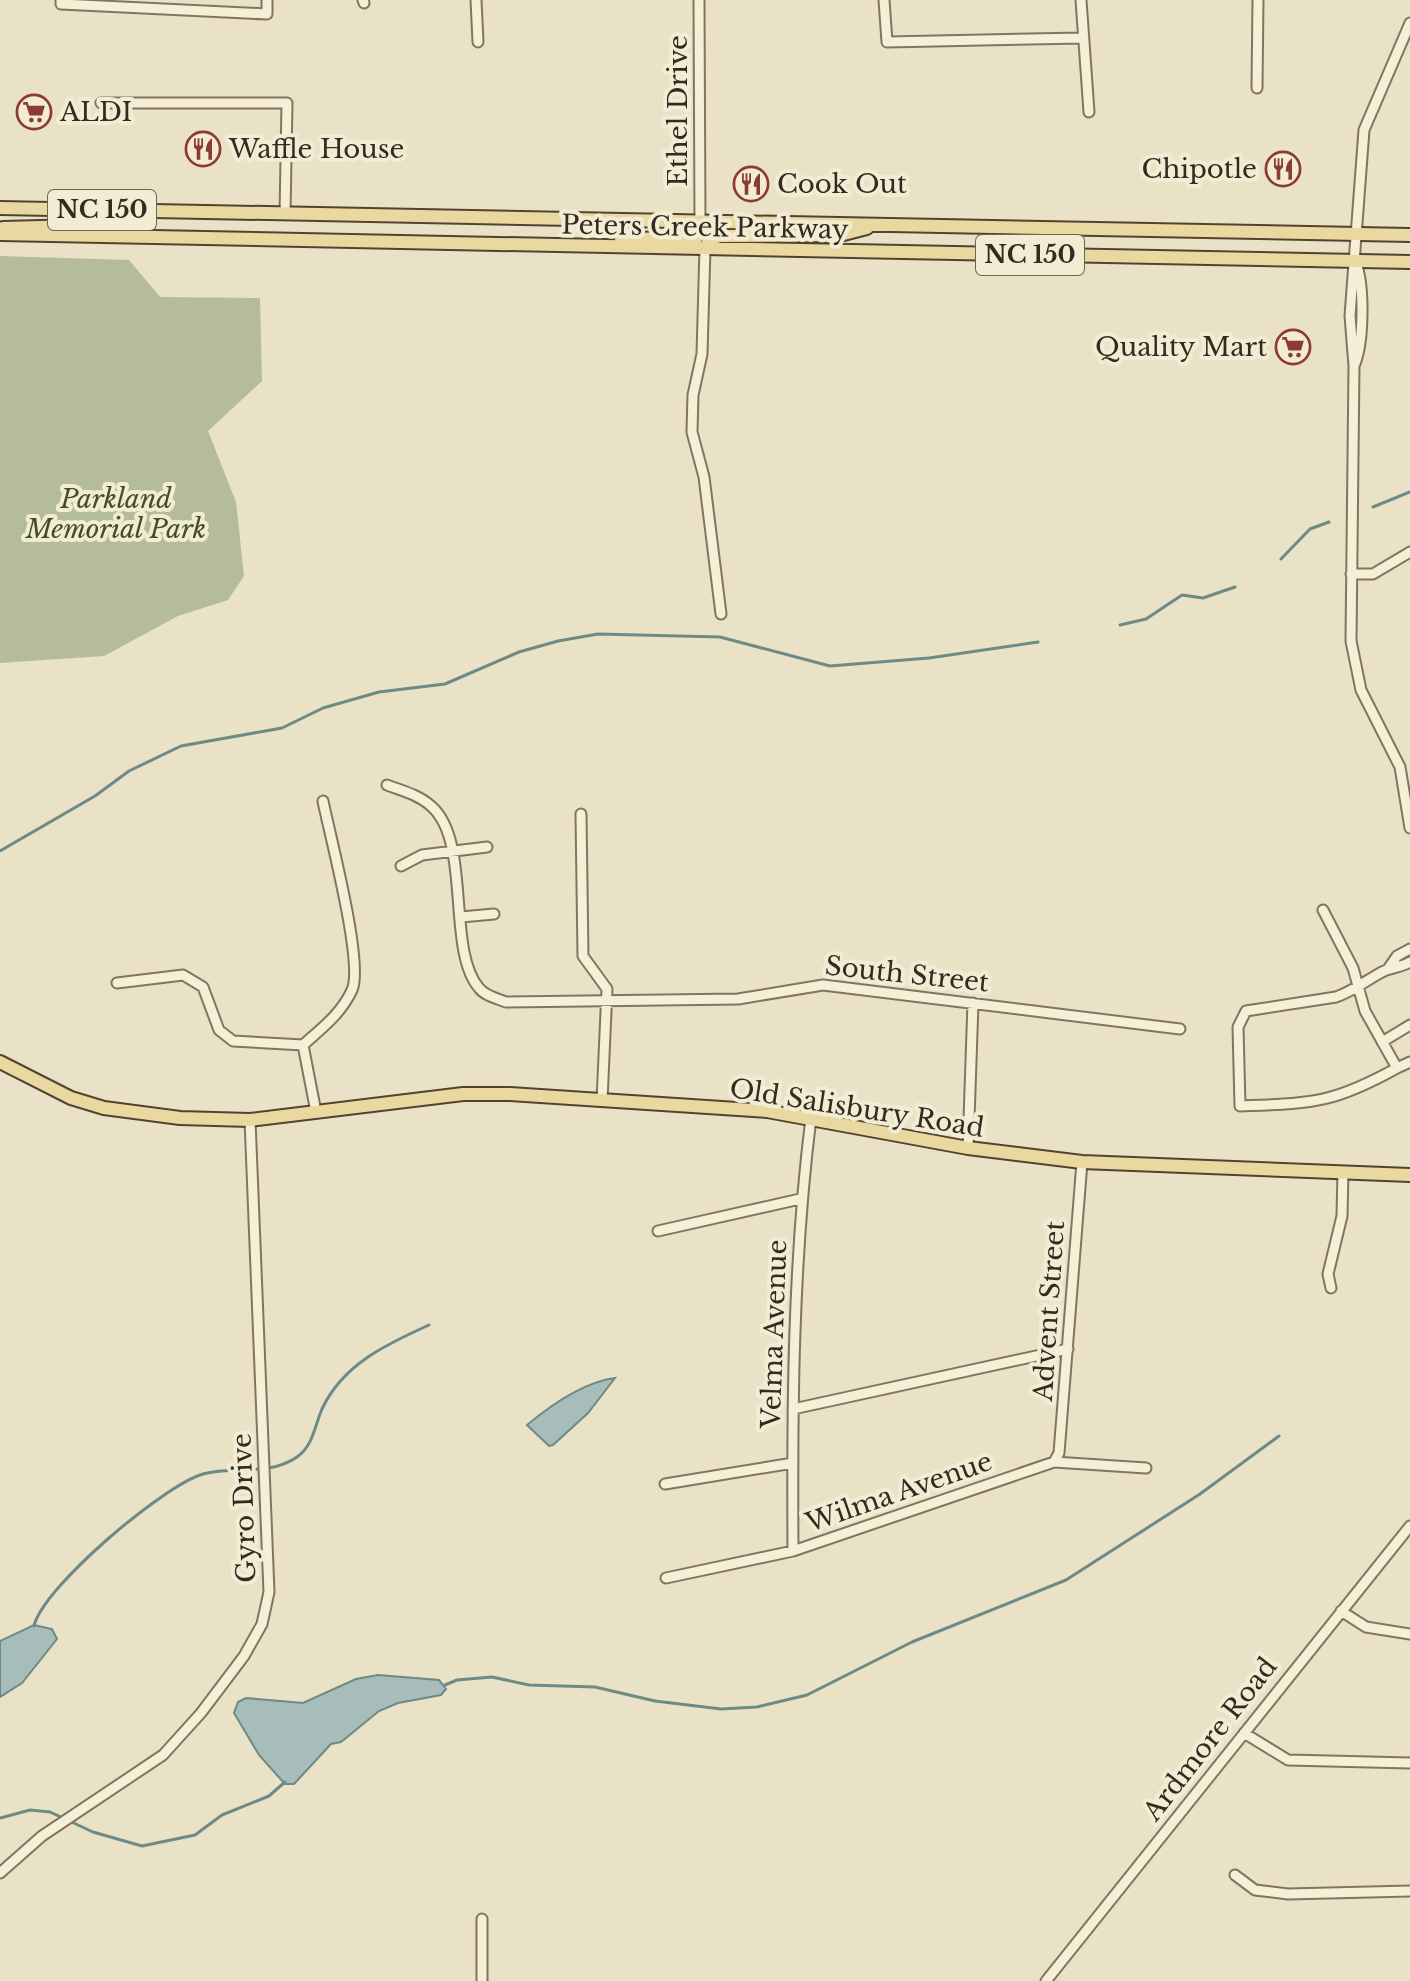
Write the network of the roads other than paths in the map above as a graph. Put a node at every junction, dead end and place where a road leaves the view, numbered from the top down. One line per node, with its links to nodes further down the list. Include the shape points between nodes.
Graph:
1 (61, 0): 2 (street, via 267,14)
2 (267, 0)
3 (476, 0): 10 (street)
4 (699, 0): 17 (street, Ethel Drive)
5 (884, 0): 9 (street, via 887,42)
6 (1081, 0): 9 (street)
7 (1258, 0): 11 (street)
8 (1410, 23): 21 (street, via 1364,130)
9 (1083, 38): 13 (street)
10 (478, 42)
11 (1257, 88)
12 (101, 103): 16 (street, via 287,103)
13 (1089, 112)
14 (0, 208): 15 (main road, Peters Creek Parkway / NC 150)
15 (82, 209): 16 (main road, Peters Creek Parkway / NC 150); 19 (main road, via 79,226)
16 (285, 214): 17 (main road, Peters Creek Parkway / NC 150)
17 (700, 222): 18 (main road, Peters Creek Parkway / NC 150); 23 (main road, via 696,238 586,240)
18 (873, 225): 21 (main road, Peters Creek Parkway / NC 150); 24 (main road, via 840,235 720,236)
19 (0, 228)
20 (0, 234): 23 (main road, Peters Creek Parkway / NC 150)
21 (1357, 234): 22 (main road, Peters Creek Parkway / NC 150); 25 (street)
22 (1410, 235)
23 (574, 247): 24 (main road, Peters Creek Parkway / NC 150)
24 (705, 248): 25 (main road, Peters Creek Parkway / NC 150); 29 (street, via 702,354 692,432 704,477)
25 (1355, 261): 26 (main road, Peters Creek Parkway / NC 150); 28 (street, via 1361,309 1360,354 1354,366)
26 (1410, 262)
27 (1410, 552): 28 (street, via 1373,574)
28 (1351, 574): 33 (street, via 1355,673 1397,757)
29 (721, 614)
30 (387, 785): 35 (street, via 432,807 446,828)
31 (323, 801): 50 (street, via 351,941 354,987 338,1015)
32 (581, 814): 45 (street, via 583,956 603,981)
33 (1410, 828)
34 (487, 847): 35 (street)
35 (451, 850): 36 (street, via 422,855); 39 (street)
36 (401, 866)
37 (1323, 910): 44 (street)
38 (494, 914): 39 (street)
39 (461, 917): 45 (street, South Street, via 468,967 486,995 506,1002)
40 (1410, 949): 42 (street)
41 (1410, 962): 42 (street)
42 (1388, 969): 44 (street)
43 (117, 983): 50 (street, via 183,975 203,987 219,1030 233,1041)
44 (1360, 985): 49 (street, via 1365,1011); 53 (street, via 1324,1000 1244,1013 1238,1027 1240,1106 1326,1101)
45 (608, 1001): 46 (street, South Street, via 738,999 823,985); 54 (street)
46 (973, 1003): 48 (street, South Street); 58 (street)
47 (1410, 1025): 49 (street)
48 (1180, 1029)
49 (1382, 1042): 53 (street)
50 (303, 1045): 55 (street)
51 (0, 1062): 57 (main road, Old Salisbury Road, via 37,1083 104,1108)
52 (1410, 1062): 53 (street)
53 (1397, 1068)
54 (602, 1101): 55 (main road, Old Salisbury Road, via 463,1094); 56 (main road, Old Salisbury Road)
55 (316, 1112): 57 (main road, Old Salisbury Road)
56 (811, 1118): 58 (main road, Old Salisbury Road); 62 (street, Velma Avenue)
57 (250, 1120): 78 (street, Gyro Drive, via 269,1592 262,1624 215,1696 163,1755 42,1836)
58 (968, 1148): 59 (main road, Old Salisbury Road)
59 (1082, 1162): 60 (main road, Old Salisbury Road); 65 (street, Advent Street)
60 (1343, 1172): 61 (main road, Old Salisbury Road); 64 (street, via 1342,1216 1328,1274)
61 (1410, 1175)
62 (800, 1199): 63 (street); 66 (street, Velma Avenue)
63 (658, 1231)
64 (1331, 1288)
65 (1068, 1349): 66 (street); 67 (street, Advent Street)
66 (793, 1409): 68 (street, Velma Avenue)
67 (1054, 1462): 69 (street, Wilma Avenue); 72 (street, Wilma Avenue)
68 (793, 1463): 70 (street); 72 (street, Velma Avenue)
69 (1146, 1468)
70 (665, 1484)
71 (1410, 1526): 74 (street, Ardmore Road)
72 (793, 1551): 73 (street, Wilma Avenue)
73 (666, 1578)
74 (1341, 1611): 75 (street, via 1366,1627); 76 (street, Ardmore Road)
75 (1410, 1634)
76 (1244, 1733): 77 (street, via 1288,1760); 83 (street, Ardmore Road)
77 (1410, 1763)
78 (0, 1873)
79 (1235, 1875): 80 (street, via 1255,1890 1288,1894)
80 (1410, 1891)
81 (482, 1919): 82 (street)
82 (482, 1981)
83 (1046, 1981)

